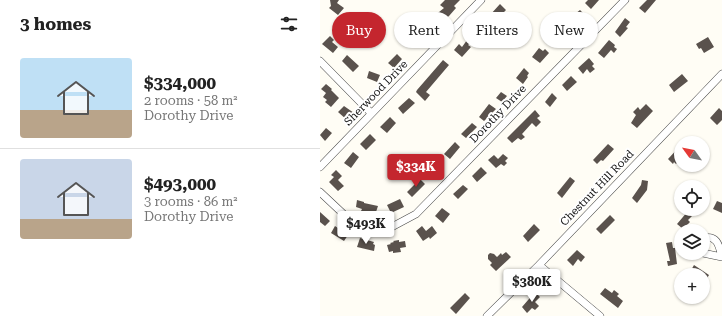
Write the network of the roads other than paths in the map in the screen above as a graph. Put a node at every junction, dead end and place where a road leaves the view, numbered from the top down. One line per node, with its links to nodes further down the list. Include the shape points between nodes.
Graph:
1 (481, 0): 5 (street, Sherwood Drive)
2 (625, 0): 7 (street, Dorothy Drive, via 416,214 388,229 368,229 353,223)
3 (320, 61): 5 (street)
4 (722, 74): 10 (street, Chestnut Hill Road)
5 (371, 113): 6 (street, Sherwood Drive)
6 (320, 167)
7 (320, 192)
8 (710, 237): 9 (street, via 718,244 722,257)
9 (710, 254)
10 (539, 265): 11 (street, Chestnut Hill Road); 12 (street)
11 (487, 316)
12 (600, 316)

